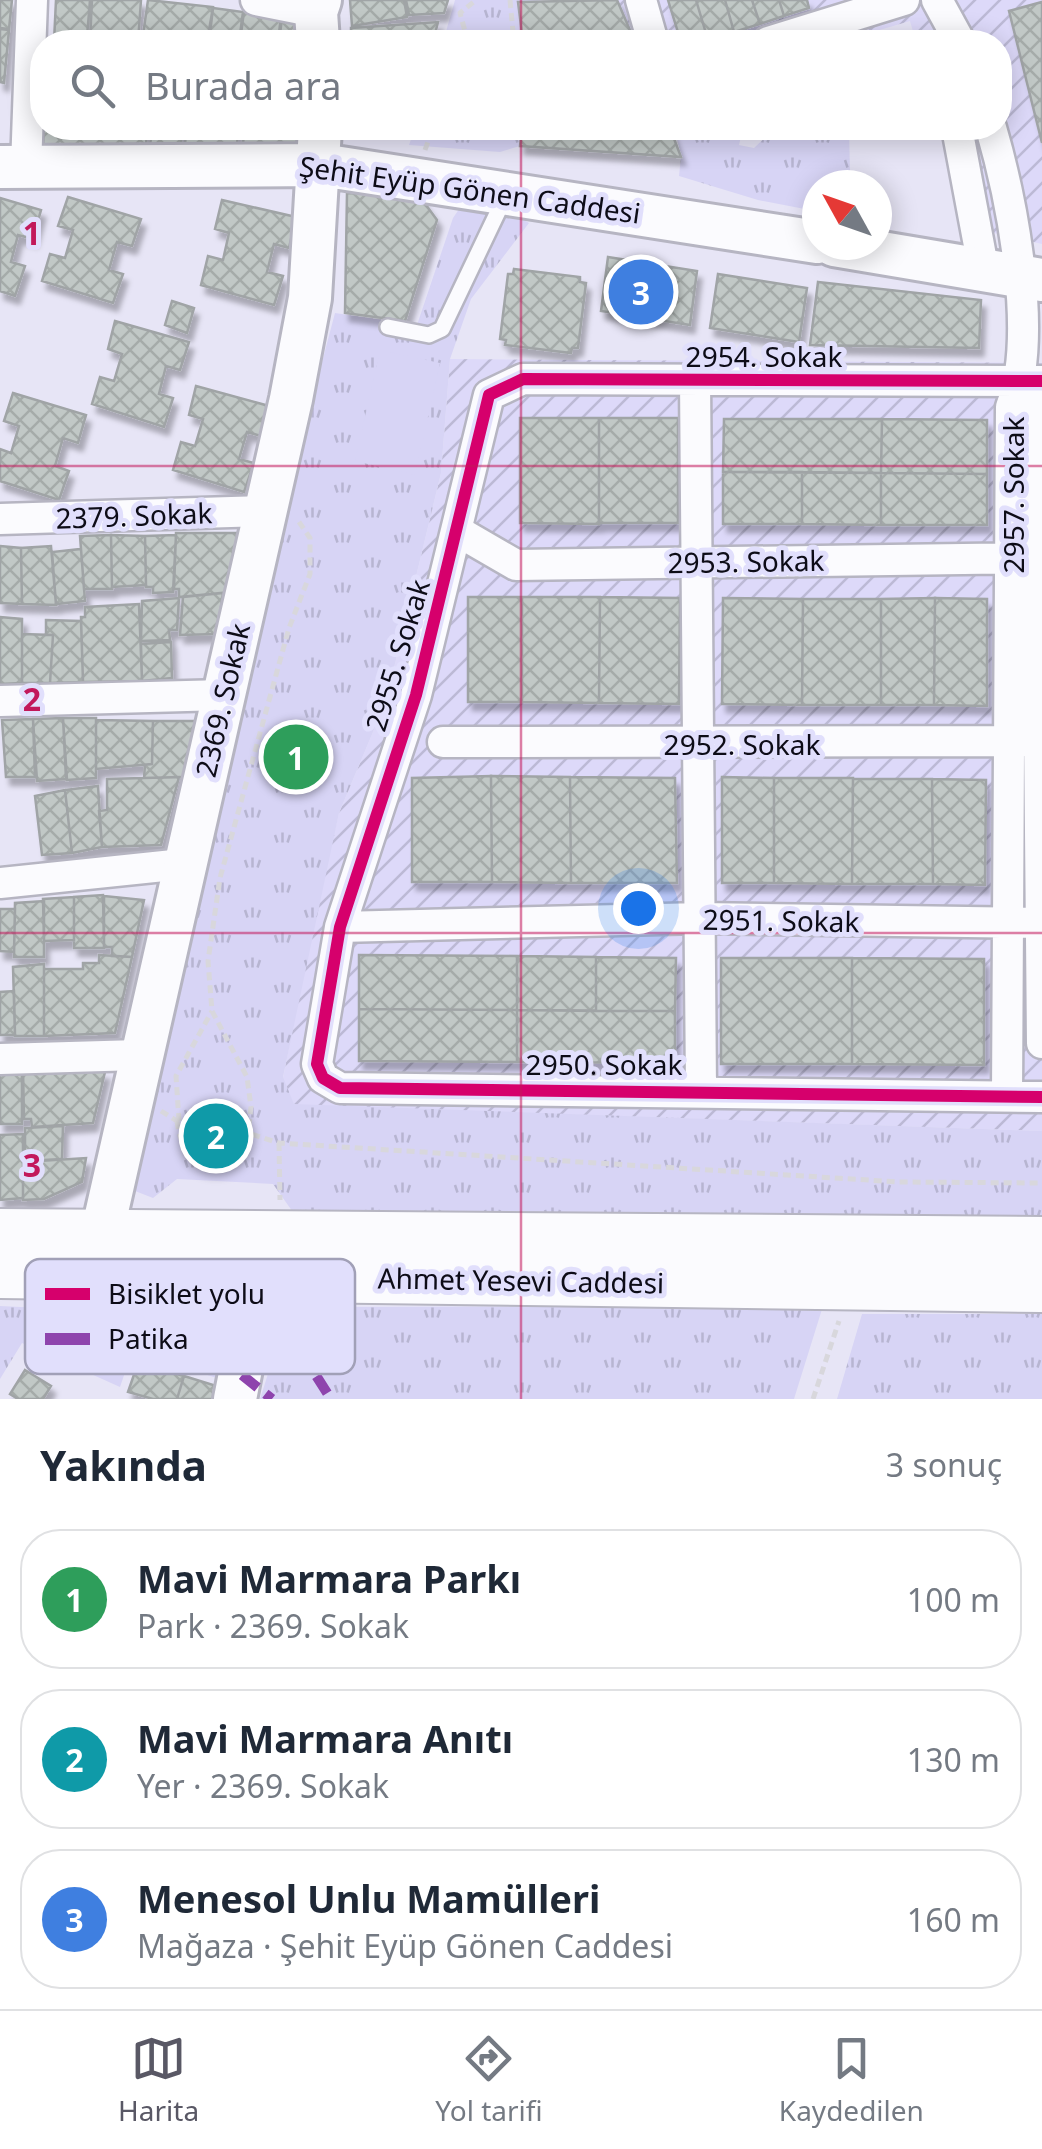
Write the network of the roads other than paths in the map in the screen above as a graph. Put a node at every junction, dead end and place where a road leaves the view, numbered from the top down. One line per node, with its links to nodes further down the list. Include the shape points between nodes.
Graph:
1 (32, 0): 14 (street)
2 (256, 0): 6 (street)
3 (642, 0): 7 (street)
4 (904, 0): 8 (street)
5 (936, 0): 9 (street); 10 (street)
6 (318, 18)
7 (650, 30)
8 (807, 30)
9 (940, 30)
10 (953, 30)
11 (962, 140): 18 (street)
12 (994, 140): 18 (street, via 1011,210)
13 (320, 146): 14 (street, Şehit Eyüp Gönen Caddesi); 15 (street, Şehit Eyüp Gönen Caddesi); 23 (street, 2369. Sokak, via 310,298)
14 (13, 167)
15 (508, 190): 16 (street, Şehit Eyüp Gönen Caddesi); 19 (lane, via 442,329 430,335)
16 (802, 239)
17 (892, 255): 18 (street)
18 (1015, 276): 21 (street, 2957. Sokak)
19 (388, 327)
20 (695, 381): 21 (street, 2954. Sokak); 22 (street, 2954. Sokak, via 523,379); 27 (street)
21 (1032, 381): 26 (street, 2957. Sokak)
22 (490, 394): 25 (street, 2955. Sokak)
23 (268, 511): 24 (street, 2379. Sokak); 28 (street, 2369. Sokak)
24 (0, 519)
25 (459, 532): 27 (street, 2953. Sokak, via 516,566); 37 (street, 2955. Sokak, via 416,695)
26 (1031, 558): 27 (street, 2953. Sokak); 30 (street, 2957. Sokak)
27 (697, 562): 32 (street)
28 (224, 696): 29 (street); 33 (street, 2369. Sokak)
29 (0, 701)
30 (1030, 741): 32 (street, 2952. Sokak); 36 (street, 2957. Sokak)
31 (443, 742): 32 (street, 2952. Sokak)
32 (698, 745): 35 (street)
33 (183, 864): 34 (street); 40 (street, 2369. Sokak)
34 (0, 883)
35 (702, 918): 36 (street, 2951. Sokak); 37 (street, 2951. Sokak); 41 (street)
36 (1031, 923): 38 (street, 2957. Sokak); 42 (street, 2957. Sokak)
37 (340, 927): 41 (street, 2950. Sokak, via 317,1064 323,1078 340,1088)
38 (1042, 1043)
39 (0, 1059): 40 (street)
40 (136, 1073): 45 (street, 2369. Sokak)
41 (701, 1090): 42 (street, 2950. Sokak)
42 (1006, 1095): 43 (street, 2950. Sokak)
43 (1042, 1097)
44 (0, 1233): 45 (main road, Ahmet Yesevi Caddesi)
45 (102, 1233): 47 (main road, Ahmet Yesevi Caddesi)
46 (1042, 1241): 47 (main road, Ahmet Yesevi Caddesi, via 616,1239 602,1249)
47 (262, 1250): 48 (main road, Ahmet Yesevi Caddesi); 49 (street); 52 (main road, Ahmet Yesevi Caddesi, via 851,1286)
48 (164, 1259)
49 (261, 1259)
50 (25, 1272): 51 (main road, Ahmet Yesevi Caddesi)
51 (0, 1274)
52 (1042, 1288)
53 (240, 1374): 54 (street)
54 (235, 1399)

